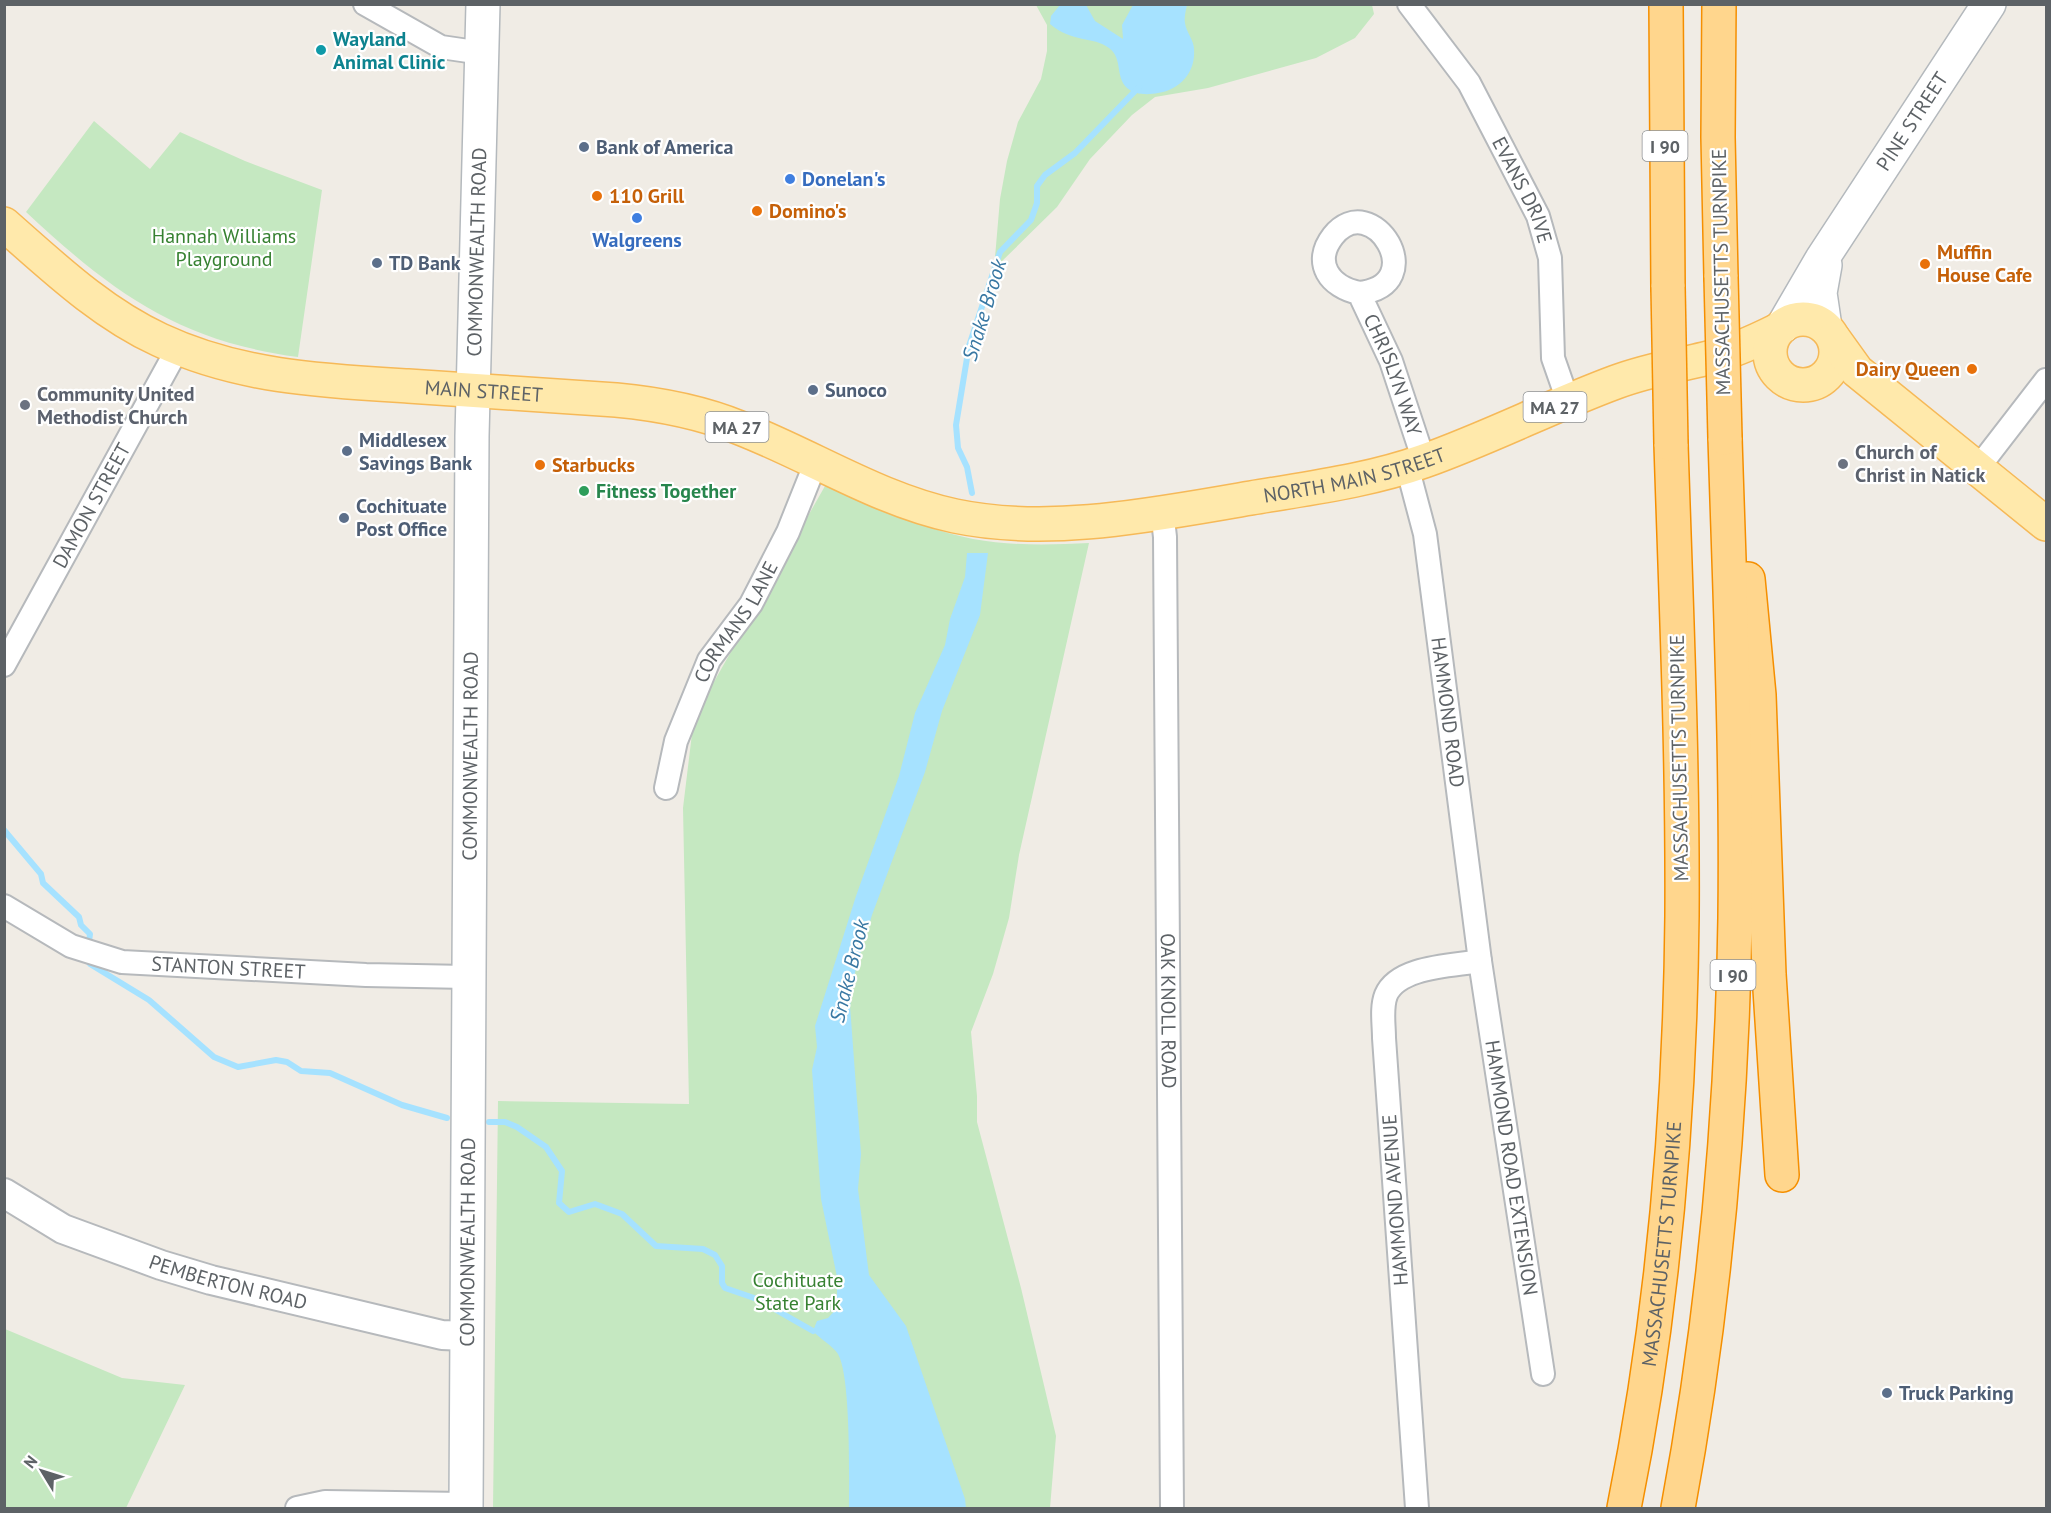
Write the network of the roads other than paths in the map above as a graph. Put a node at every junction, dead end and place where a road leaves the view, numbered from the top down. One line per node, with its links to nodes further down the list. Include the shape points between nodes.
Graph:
1 (365, 4): 7 (street, via 441,47)
2 (483, 4): 7 (main road, COMMONWEALTH ROAD)
3 (1409, 4): 20 (street, EVANS DRIVE, via 1469,83 1538,216 1550,258 1553,358)
4 (1666, 4): 41 (highway, MASSACHUSETTS TURNPIKE / I 90, bridge, via 1668,287 1682,845 1677,1056 1660,1269)
5 (1719, 4): 21 (highway, MASSACHUSETTS TURNPIKE / I 90, bridge)
6 (1989, 4): 9 (main road, PINE STREET)
7 (482, 53): 18 (main road, COMMONWEALTH ROAD)
8 (4, 224): 13 (main road, MAIN STREET / MA 27, via 96,302)
9 (1835, 238): 11 (main road, PINE STREET); 12 (main road, PINE STREET, via 1821,280 1821,306)
10 (1359, 293): 23 (street, CHRISLYN WAY, via 1391,361)
11 (1780, 328): 12 (main road, via 1804,319 1813,320); 14 (main road, NORTH MAIN STREET / MA 27); 15 (main road, via 1772,338 1769,356)
12 (1829, 333): 17 (main road, via 1836,358 1833,367); 19 (main road, via 1857,371)
13 (178, 348): 18 (main road, MAIN STREET / MA 27, via 214,362 273,375); 28 (street, DAMON STREET)
14 (1706, 359): 15 (main road, NORTH MAIN STREET / MA 27, via 1742,364); 20 (main road, NORTH MAIN STREET / MA 27, via 1650,370)
15 (1779, 376): 17 (main road, via 1792,384)
16 (2046, 380): 24 (street)
17 (1811, 385): 19 (main road, via 1846,383)
18 (473, 391): 22 (main road, MAIN STREET / MA 27, via 665,406 727,423); 32 (main road, COMMONWEALTH ROAD)
19 (1881, 391): 24 (main road)
20 (1568, 401): 23 (main road, NORTH MAIN STREET / MA 27)
21 (1725, 438): 33 (highway, via 1747,570 1757,673 1769,975); 42 (highway, MASSACHUSETTS TURNPIKE / I 90, via 1735,839 1730,1061 1712,1283)
22 (816, 462): 26 (main road, MAIN STREET / MA 27, via 910,503); 29 (street, CORMANS LANE, via 788,532 751,604 709,660 676,741)
23 (1416, 463): 25 (main road, NORTH MAIN STREET / MA 27, via 1345,482); 31 (street, HAMMOND ROAD)
24 (1978, 468): 27 (main road)
25 (1162, 511): 26 (main road, NORTH MAIN STREET / MA 27, via 1056,523); 39 (street, OAK KNOLL ROAD)
26 (986, 521)
27 (2046, 524)
28 (4, 665)
29 (666, 788)
30 (4, 906): 32 (street, STANTON STREET, via 71,946 122,962)
31 (1480, 961): 36 (street, HAMMOND ROAD EXTENSION); 40 (street, HAMMOND AVENUE, via 1411,972 1396,982 1384,1003)
32 (468, 977): 35 (main road, COMMONWEALTH ROAD)
33 (1782, 1175)
34 (4, 1193): 35 (street, PEMBERTON ROAD, via 69,1232 185,1273 442,1335)
35 (466, 1336): 37 (main road, COMMONWEALTH ROAD)
36 (1543, 1374)
37 (466, 1506): 38 (street, via 325,1502)
38 (297, 1509)
39 (1172, 1509)
40 (1417, 1509)
41 (1624, 1509)
42 (1678, 1509)

